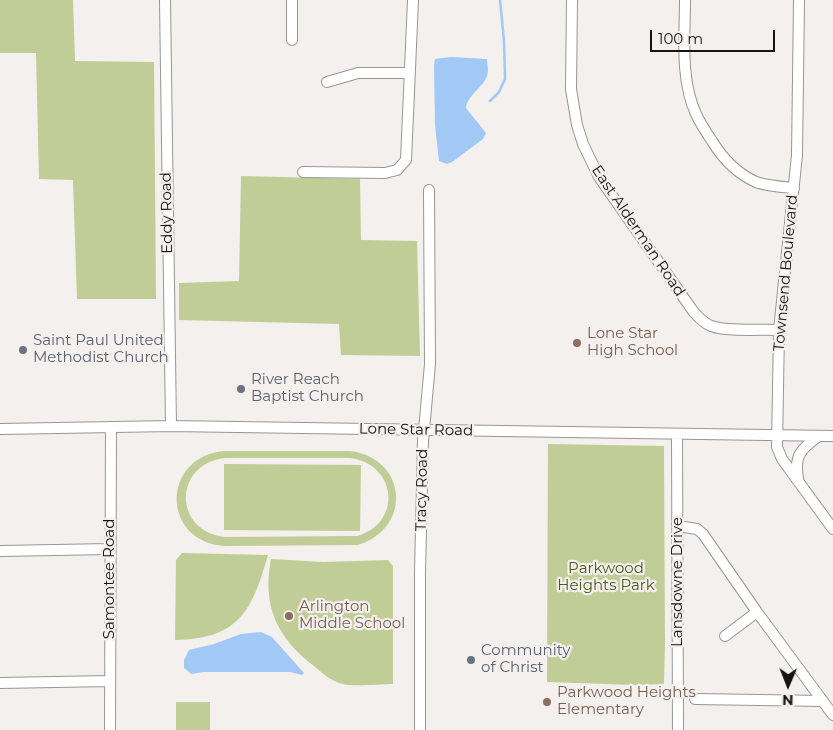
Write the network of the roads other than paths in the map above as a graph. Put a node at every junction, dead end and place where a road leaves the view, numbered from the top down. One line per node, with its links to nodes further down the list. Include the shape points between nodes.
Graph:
1 (164, 0): 14 (street, Eddy Road)
2 (292, 0): 7 (street)
3 (413, 0): 8 (street)
4 (572, 0): 13 (street, East Alderman Road, via 573,107 583,144 599,177 700,319 720,328)
5 (685, 0): 11 (street, via 685,72 696,114 706,132 730,165 743,175 758,183)
6 (799, 0): 11 (street, Townsend Boulevard)
7 (292, 40)
8 (410, 73): 9 (street, via 358,73); 10 (street, via 407,152 401,167 385,173)
9 (327, 82)
10 (303, 172)
11 (794, 188): 13 (street, Townsend Boulevard)
12 (429, 190): 17 (street, Tracy Road, via 430,364)
13 (779, 330): 19 (street, Townsend Boulevard)
14 (171, 426): 15 (street, Lone Star Road); 17 (street, Lone Star Road)
15 (110, 427): 16 (street, Lone Star Road); 25 (street, Samontee Road)
16 (0, 429)
17 (424, 430): 18 (street, Lone Star Road); 35 (street, Tracy Road)
18 (677, 434): 19 (street, Lone Star Road); 23 (street, Lansdowne Drive)
19 (777, 435): 20 (street, Lone Star Road); 22 (street, Townsend Boulevard, via 781,456)
20 (819, 436): 21 (street, Lone Star Road); 22 (street, via 800,452 796,465)
21 (833, 436)
22 (799, 482): 24 (street, Townsend Boulevard)
23 (678, 526): 27 (street, via 697,529 703,534); 36 (street, Lansdowne Drive)
24 (833, 529)
25 (110, 549): 26 (street); 29 (street, Samontee Road)
26 (0, 551)
27 (757, 612): 28 (street); 32 (street)
28 (725, 636)
29 (110, 681): 30 (street); 34 (street, Samontee Road)
30 (0, 683)
31 (694, 699): 32 (street)
32 (823, 701): 33 (street)
33 (833, 714)
34 (110, 730)
35 (420, 730)
36 (678, 730)

